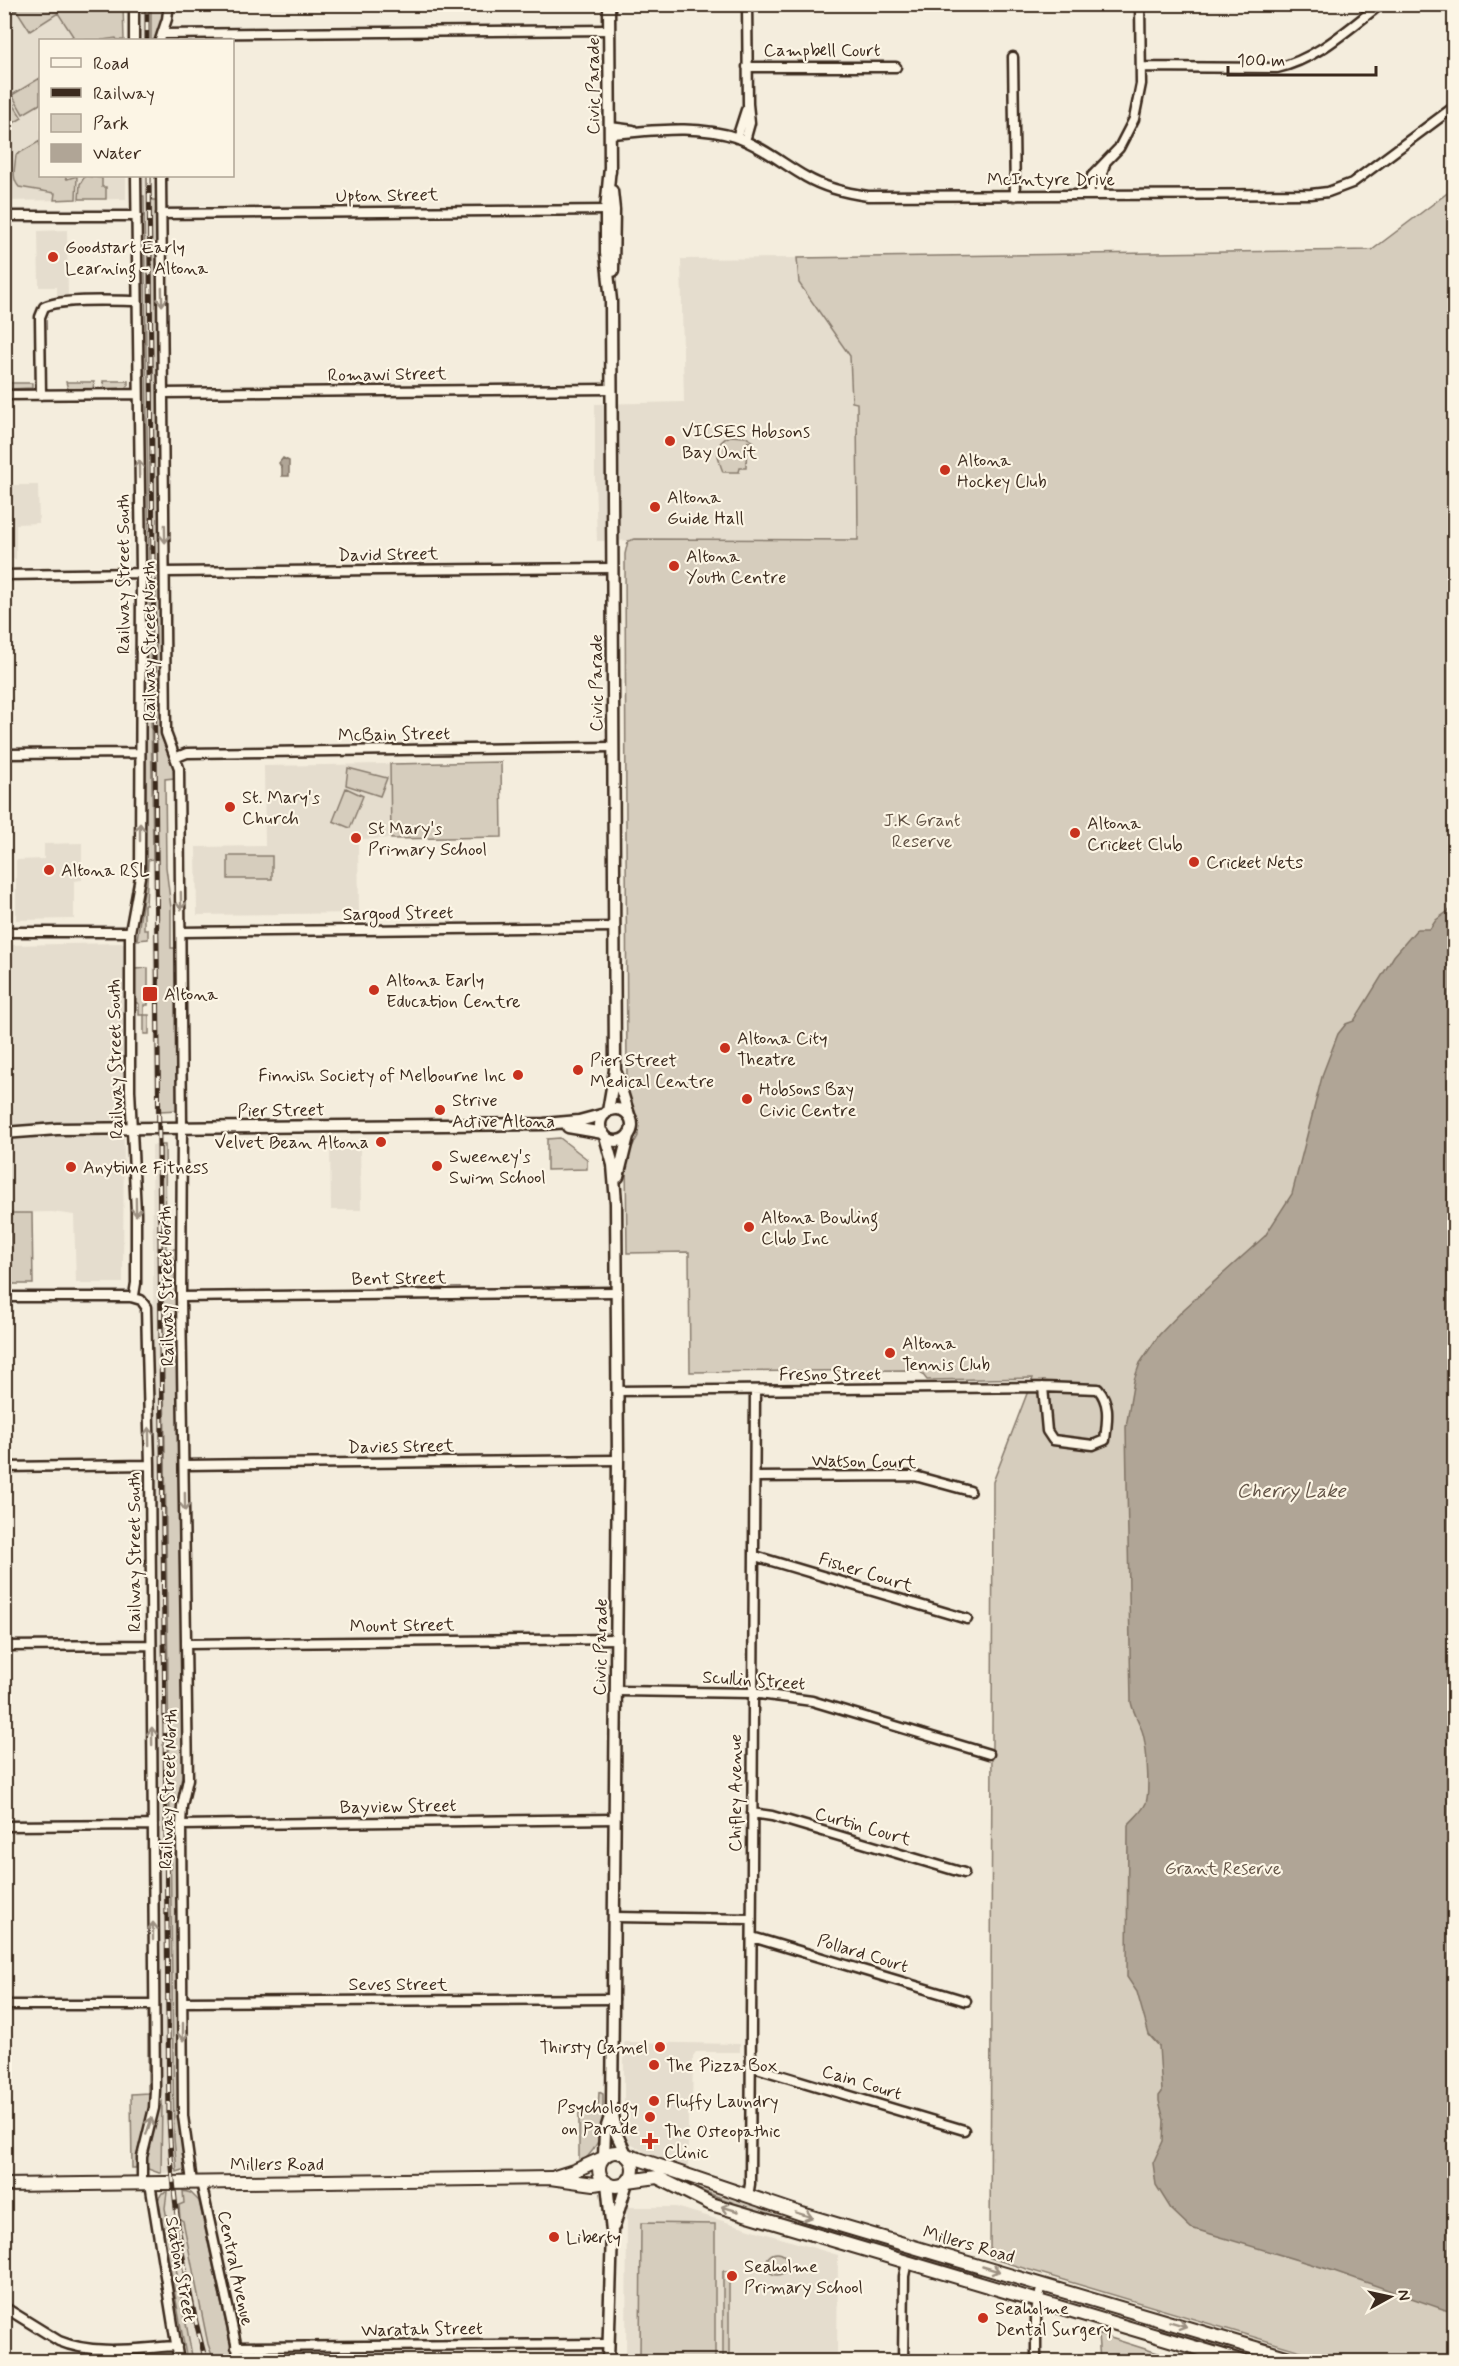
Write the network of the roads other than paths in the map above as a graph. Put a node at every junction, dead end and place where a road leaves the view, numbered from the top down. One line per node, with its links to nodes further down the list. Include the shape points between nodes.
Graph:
1 (134, 4): 9 (street)
2 (169, 4): 8 (street)
3 (609, 4): 7 (street, Civic Parade)
4 (747, 4): 11 (street)
5 (1140, 4): 13 (street)
6 (1381, 4): 13 (street, via 1295,64 1277,68)
7 (609, 30): 8 (street); 15 (street, Civic Parade)
8 (161, 37)
9 (134, 39)
10 (1013, 57): 22 (street)
11 (747, 67): 12 (street, Campbell Court); 16 (street, via 750,123)
12 (896, 67)
13 (1141, 67): 17 (street, via 1134,119 1125,139)
14 (1455, 107): 21 (street, McIntyre Drive, via 1352,183 1328,192)
15 (610, 130): 16 (street, McIntyre Drive, via 699,130); 23 (street, Civic Parade)
16 (741, 140): 22 (street, McIntyre Drive, via 815,182 847,192 878,196)
17 (1105, 164): 20 (street, via 1092,176); 21 (street)
18 (136, 177): 26 (street, Railway Street South)
19 (160, 177): 24 (street, Railway Street North)
20 (1089, 195): 21 (street, McIntyre Drive); 22 (street, McIntyre Drive)
21 (1100, 195)
22 (1015, 196)
23 (610, 210): 24 (street, Upton Street); 28 (street, Civic Parade, via 614,262)
24 (161, 214): 29 (street, Railway Street North, one-way to 29)
25 (4, 216): 26 (street)
26 (137, 216): 27 (street, Railway Street South)
27 (137, 301): 30 (street, Railway Street South); 32 (street, via 66,302 44,307 40,317)
28 (611, 389): 29 (street, Romawi Street); 33 (street, Civic Parade)
29 (163, 393): 34 (street, Railway Street North, one-way to 34)
30 (138, 394): 32 (street); 35 (street, Railway Street South, one-way to 30)
31 (4, 395): 32 (street)
32 (40, 395)
33 (612, 568): 34 (street, David Street); 37 (street, Civic Parade)
34 (165, 572): 40 (street, Railway Street North, via 166,732)
35 (141, 573): 36 (street); 38 (street, Railway Street South)
36 (4, 575)
37 (613, 747): 40 (street, McBain Street, via 187,753); 41 (street, Civic Parade)
38 (139, 753): 39 (street); 43 (street, Railway Street South, one-way to 38, via 140,877)
39 (4, 754)
40 (177, 757): 44 (street, Railway Street North, one-way to 44)
41 (615, 927): 44 (street, Sargood Street); 45 (street, Civic Parade)
42 (4, 932): 43 (street)
43 (130, 932): 50 (street, Railway Street South)
44 (181, 932): 51 (street, Railway Street North)
45 (615, 1070): 46 (street, Civic Parade); 47 (street, Civic Parade)
46 (607, 1112): 47 (street, via 617,1109); 48 (street, Pier Street, via 579,1121); 54 (street, via 600,1125)
47 (629, 1115): 55 (street, via 632,1128)
48 (544, 1124): 51 (street, Pier Street); 54 (street, Pier Street)
49 (4, 1128): 52 (street, Pier Street)
50 (133, 1128): 51 (street, Pier Street); 52 (street, Pier Street); 59 (street, Railway Street South, one-way to 59, via 136,1271)
51 (182, 1128): 60 (street, Railway Street North)
52 (19, 1130): 53 (street, Pier Street)
53 (4, 1133)
54 (604, 1135): 55 (street, via 614,1141); 56 (street, Civic Parade)
55 (628, 1136): 56 (street, Civic Parade)
56 (616, 1185): 57 (street, Civic Parade)
57 (616, 1292): 60 (street, Bent Street); 62 (street, Civic Parade)
58 (4, 1297): 59 (street)
59 (131, 1297): 65 (street, Railway Street South, one-way to 59, via 146,1307 141,1300)
60 (181, 1297): 66 (street, Railway Street North)
61 (1043, 1387): 61 (street, Fresno Street, via 1098,1389 1105,1397 1108,1412 1105,1440 1093,1445 1053,1440 1047,1431); 63 (street, Fresno Street)
62 (617, 1391): 63 (street, Fresno Street); 64 (street, Civic Parade)
63 (755, 1391): 68 (street, Chifley Avenue)
64 (618, 1460): 66 (street, Davies Street); 72 (street, Civic Parade)
65 (150, 1465): 67 (street); 74 (street, Railway Street South)
66 (185, 1465): 73 (street, Railway Street North, one-way to 73)
67 (4, 1467)
68 (755, 1477): 69 (street, Watson Court, via 915,1476); 70 (street, Chifley Avenue)
69 (970, 1491)
70 (755, 1556): 71 (street, Fisher Court); 77 (street, Chifley Avenue)
71 (967, 1619)
72 (617, 1639): 73 (street, Mount Street); 76 (street, Civic Parade)
73 (187, 1644): 83 (street, Railway Street North, via 189,1779)
74 (151, 1645): 75 (street); 81 (street, Railway Street South, one-way to 74)
75 (4, 1646)
76 (616, 1691): 77 (street, Scullin Street); 80 (street, Civic Parade)
77 (752, 1693): 78 (street, Scullin Street, via 812,1701); 79 (street, Chifley Avenue)
78 (989, 1754)
79 (752, 1813): 84 (street, Curtin Court); 86 (street, Chifley Avenue)
80 (615, 1819): 83 (street, Bayview Street); 85 (street, Civic Parade)
81 (153, 1825): 82 (street); 92 (street, Railway Street South, one-way to 81)
82 (4, 1826)
83 (181, 1826): 90 (street, Railway Street North)
84 (964, 1873)
85 (614, 1917): 86 (street); 88 (street, Civic Parade)
86 (750, 1919): 87 (street, Chifley Avenue)
87 (752, 1936): 89 (street, Pollard Court); 93 (street, Chifley Avenue)
88 (614, 1999): 90 (street, Seves Street); 94 (street, Civic Parade)
89 (966, 2001)
90 (183, 2002): 99 (street, Railway Street North, one-way to 99, via 183,2116)
91 (4, 2005): 92 (street)
92 (153, 2005): 102 (street, Railway Street South, one-way to 92, via 143,2148 154,2108)
93 (750, 2066): 95 (street, Cain Court); 104 (street, Chifley Avenue)
94 (612, 2108): 96 (street, Civic Parade, via 616,2133); 97 (street, Civic Parade, via 605,2132)
95 (964, 2130)
96 (627, 2155): 97 (main road, via 617,2151); 101 (main road, via 633,2168); 104 (main road, Millers Road)
97 (604, 2157): 98 (main road, Millers Road); 100 (main road, via 600,2173)
98 (550, 2178): 99 (main road, Millers Road); 100 (main road, Millers Road)
99 (196, 2182): 102 (main road, Millers Road); 112 (street, Central Avenue)
100 (606, 2182): 101 (main road, via 617,2186); 105 (street)
101 (628, 2182): 105 (street); 106 (main road, Millers Road, one-way to 101, via 711,2204 657,2177)
102 (146, 2183): 103 (main road, Millers Road); 111 (street, Station Street)
103 (4, 2185)
104 (748, 2196): 107 (main road, Millers Road, one-way to 107)
105 (612, 2232): 110 (street)
106 (907, 2262): 108 (main road, Millers Road); 116 (street)
107 (1042, 2284): 108 (street); 119 (main road, Millers Road, one-way to 119)
108 (1038, 2302): 117 (street); 118 (main road, Millers Road)
109 (4, 2307): 111 (street, via 69,2345 100,2349)
110 (609, 2344): 112 (street, Waratah Street); 115 (street)
111 (177, 2346): 113 (street, Station Street)
112 (236, 2347): 114 (street, Central Avenue)
113 (179, 2361)
114 (240, 2361)
115 (608, 2361)
116 (903, 2361)
117 (1036, 2361)
118 (1244, 2361)
119 (1304, 2361)

